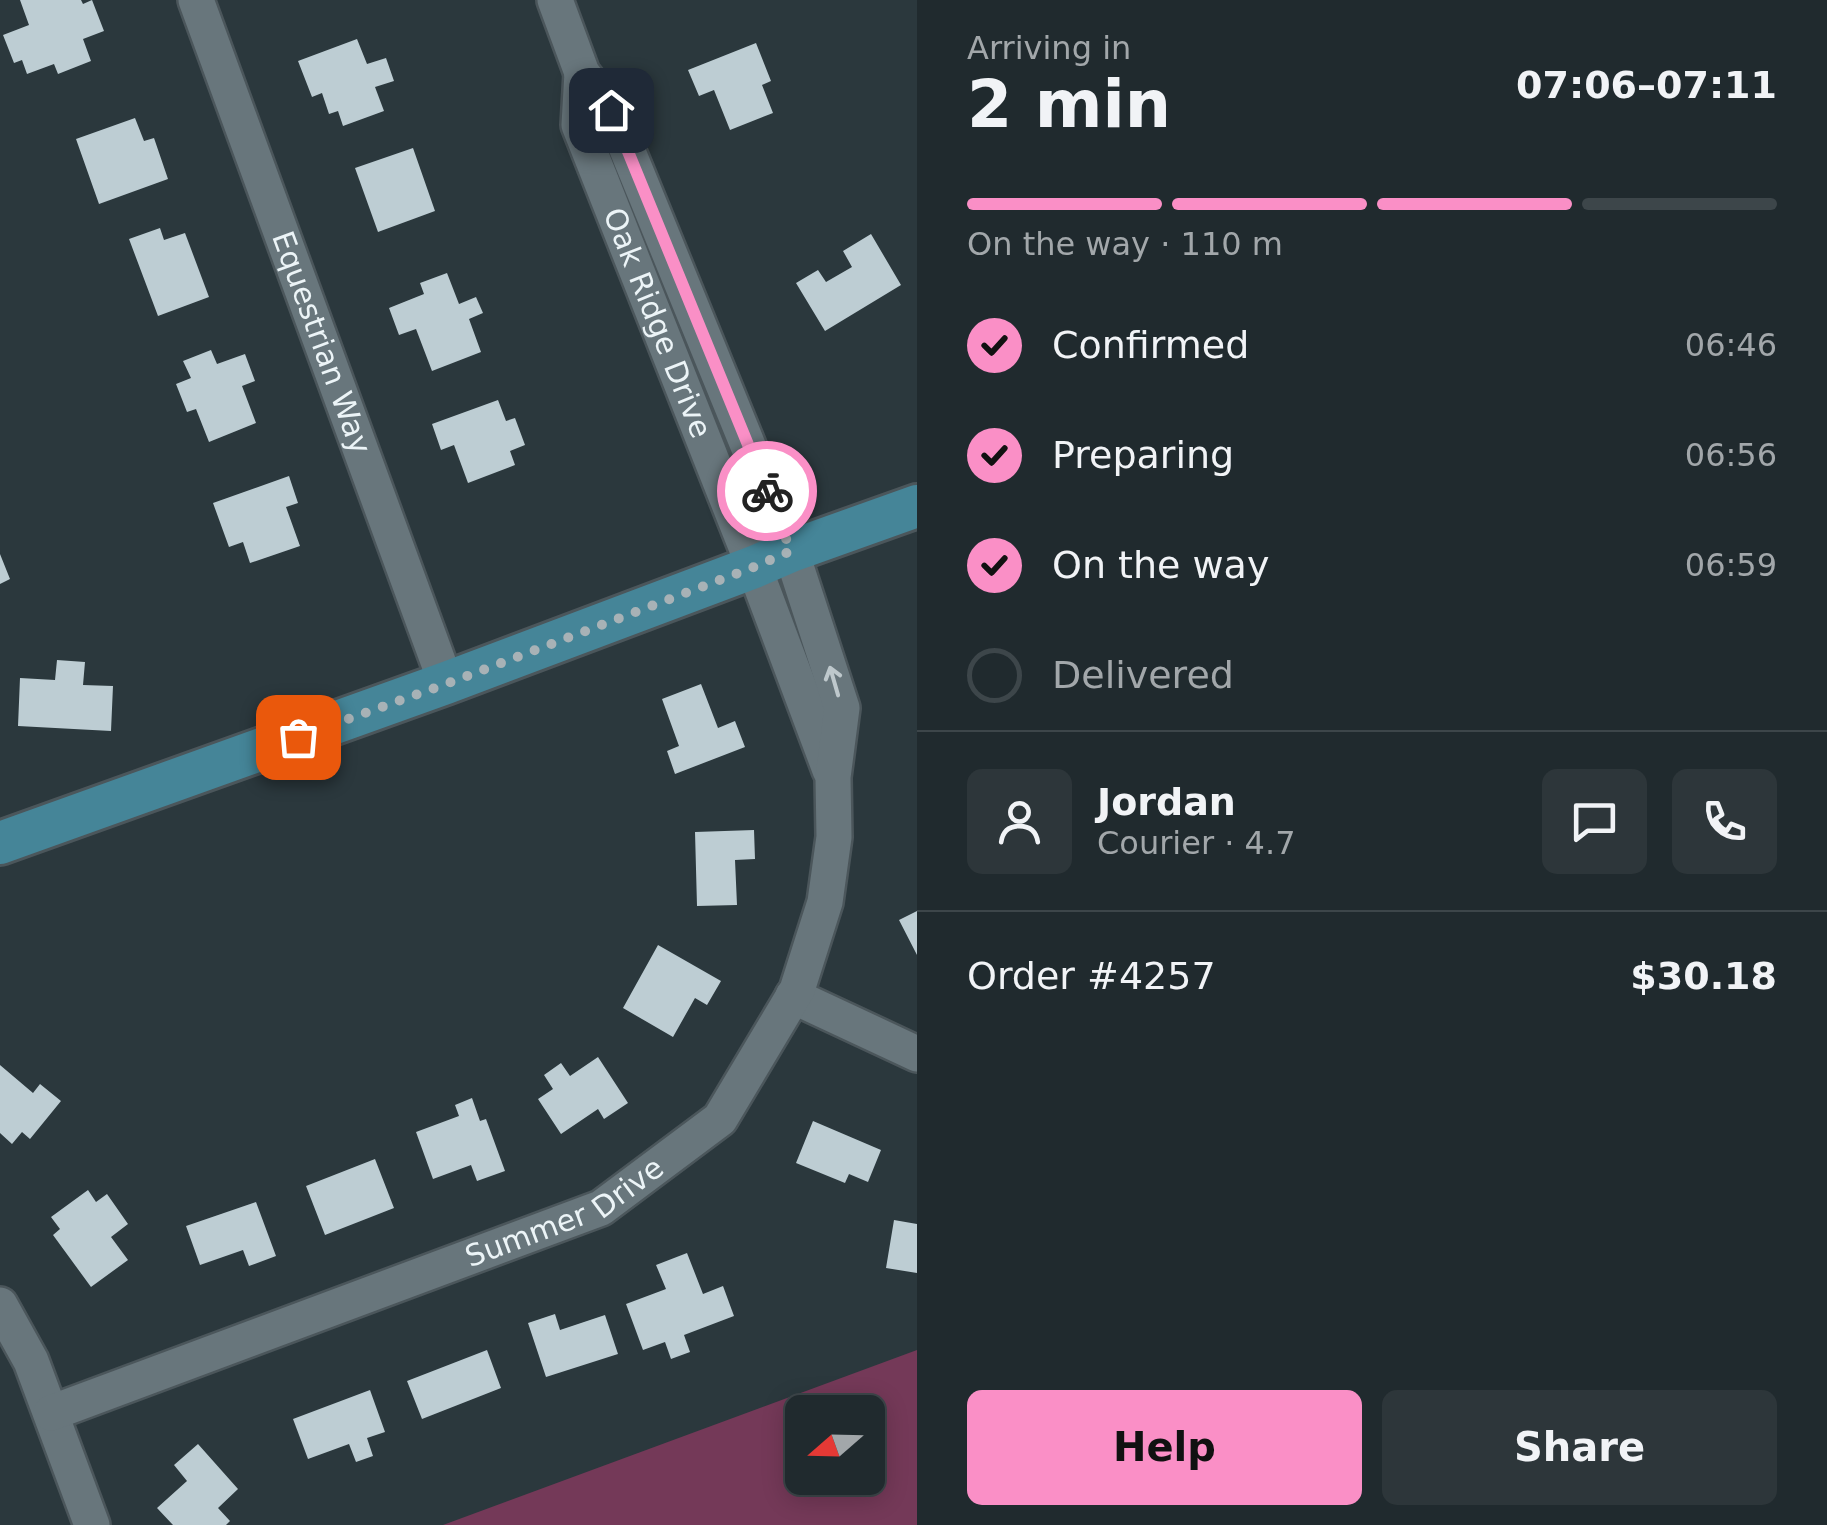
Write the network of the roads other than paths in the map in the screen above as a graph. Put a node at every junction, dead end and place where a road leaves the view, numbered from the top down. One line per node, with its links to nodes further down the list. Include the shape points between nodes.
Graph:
1 (196, 0): 5 (street, Equestrian Way)
2 (555, 0): 4 (street, Oak Ridge Drive, via 582,73 611,110)
3 (917, 506): 4 (main road)
4 (772, 559): 5 (main road); 7 (street, Summer Drive, via 842,708 825,902)
5 (446, 684): 6 (main road)
6 (0, 843)
7 (793, 996): 8 (street); 10 (street, Summer Drive, via 720,1119 601,1208)
8 (917, 1054)
9 (0, 1305): 10 (street)
10 (51, 1413): 11 (street)
11 (92, 1525)

